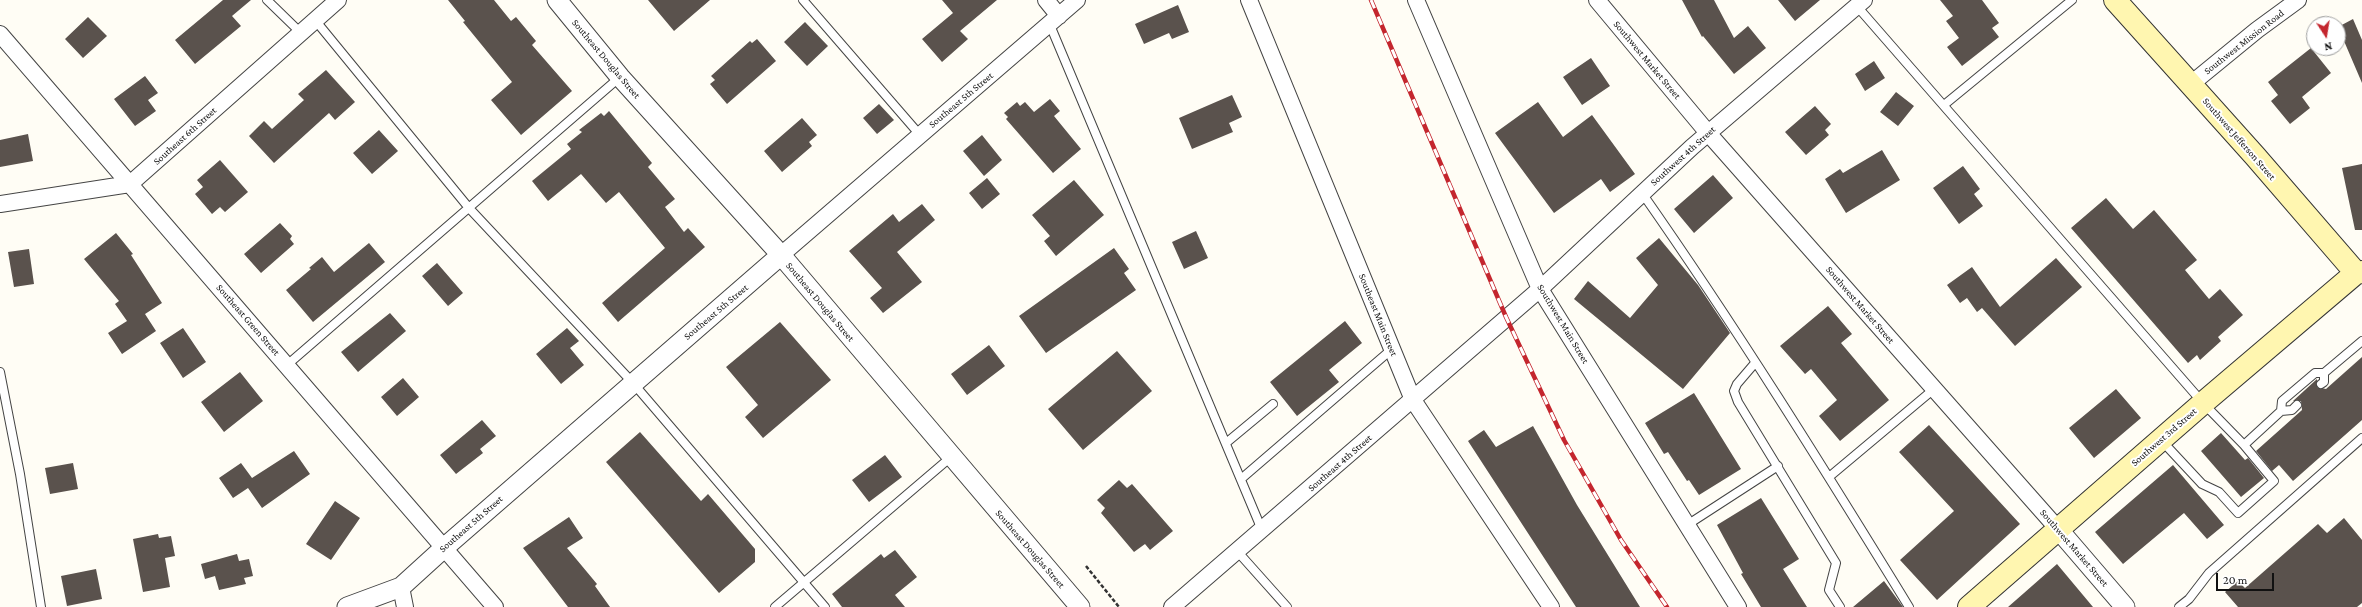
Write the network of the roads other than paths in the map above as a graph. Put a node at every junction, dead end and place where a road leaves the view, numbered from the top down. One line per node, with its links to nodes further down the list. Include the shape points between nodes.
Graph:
1 (267, 0): 16 (lane)
2 (338, 0): 14 (street, Southeast 6th Street)
3 (557, 0): 18 (street, Southeast Douglas Street)
4 (803, 0): 22 (lane)
5 (1046, 0): 15 (street)
6 (1077, 0): 15 (street, Southeast 5th Street)
7 (1249, 0): 32 (street, Southeast Main Street)
8 (1416, 0): 29 (street, Southwest Main Street)
9 (1597, 0): 21 (street, Southwest Market Street)
10 (2072, 0): 20 (lane)
11 (2115, 0): 19 (main road, Southwest Jefferson Street)
12 (2298, 0): 19 (street, Southwest Mission Road)
13 (1858, 2): 20 (lane); 21 (street, Southwest 4th Street)
14 (315, 20): 16 (street, Southeast 6th Street); 26 (lane)
15 (1054, 20): 22 (street, Southeast 5th Street); 47 (lane)
16 (301, 33): 23 (street, Southeast 6th Street)
17 (0, 34): 23 (street, Southeast Green Street)
18 (620, 77): 26 (lane); 27 (street, Southeast Douglas Street)
19 (2190, 84): 28 (main road, Southwest Jefferson Street)
20 (1944, 105): 41 (lane)
21 (1708, 133): 24 (street, Southwest 4th Street); 39 (street, Southwest Market Street)
22 (920, 135): 27 (street, Southeast 5th Street)
23 (130, 184): 25 (street); 34 (street, Southeast Green Street)
24 (1642, 193): 29 (street, Southwest 4th Street); 33 (lane)
25 (0, 204)
26 (469, 208): 34 (lane); 37 (lane)
27 (781, 255): 37 (street, Southeast 5th Street); 49 (street, Southeast Douglas Street)
28 (2360, 275): 41 (main road, Southwest 3rd Street)
29 (1540, 289): 30 (street, Southwest 4th Street); 53 (street, Southwest Main Street)
30 (1506, 317): 40 (street, Southeast 4th Street)
31 (2362, 341): 36 (lane)
32 (1392, 349): 40 (street, Southeast Main Street); 52 (lane)
33 (1755, 363): 50 (lane, via 1734,391 1738,402); 51 (lane)
34 (288, 366): 56 (street, Southeast Green Street)
35 (0, 372): 60 (lane)
36 (2324, 373): 38 (lane, via 2324,382); 44 (lane, via 2315,373 2282,401)
37 (633, 383): 56 (street, Southeast 5th Street); 58 (lane)
38 (2321, 384)
39 (1934, 389): 51 (lane); 54 (street, Southwest Market Street)
40 (1413, 400): 55 (street, Southeast 4th Street); 69 (street, Southeast Main Street)
41 (2203, 403): 46 (main road, Southwest 3rd Street); 48 (lane)
42 (1273, 404): 47 (lane)
43 (2297, 405): 44 (lane, via 2292,410)
44 (2281, 412): 48 (lane)
45 (2362, 438): 75 (lane, via 2209,573)
46 (2160, 439): 48 (lane, via 2202,484 2219,492 2238,513 2274,481); 54 (main road, Southwest 3rd Street)
47 (1226, 443): 52 (lane)
48 (2244, 445)
49 (951, 456): 58 (lane); 66 (street, Southeast Douglas Street)
50 (1778, 466): 53 (lane); 71 (lane, via 1836,563 1829,590)
51 (1829, 477): 72 (lane)
52 (1240, 480): 55 (lane)
53 (1687, 525): 70 (street, Southwest Main Street)
54 (2058, 529): 73 (main road, Southwest 3rd Street); 74 (street, Southwest Market Street)
55 (1262, 530): 57 (street, Southeast 4th Street)
56 (445, 546): 59 (street, Southeast 5th Street); 63 (street, Southeast Green Street)
57 (1237, 551): 67 (street, Southeast 4th Street); 68 (lane)
58 (804, 583): 64 (lane); 65 (lane)
59 (402, 587): 61 (street, Southeast 5th Street); 62 (street)
60 (42, 607)
61 (347, 607)
62 (405, 607)
63 (495, 607)
64 (775, 607)
65 (825, 607)
66 (1080, 607)
67 (1172, 607)
68 (1287, 607)
69 (1551, 607)
70 (1738, 607)
71 (1840, 607)
72 (1909, 607)
73 (1969, 607)
74 (2125, 607)
75 (2180, 607)

